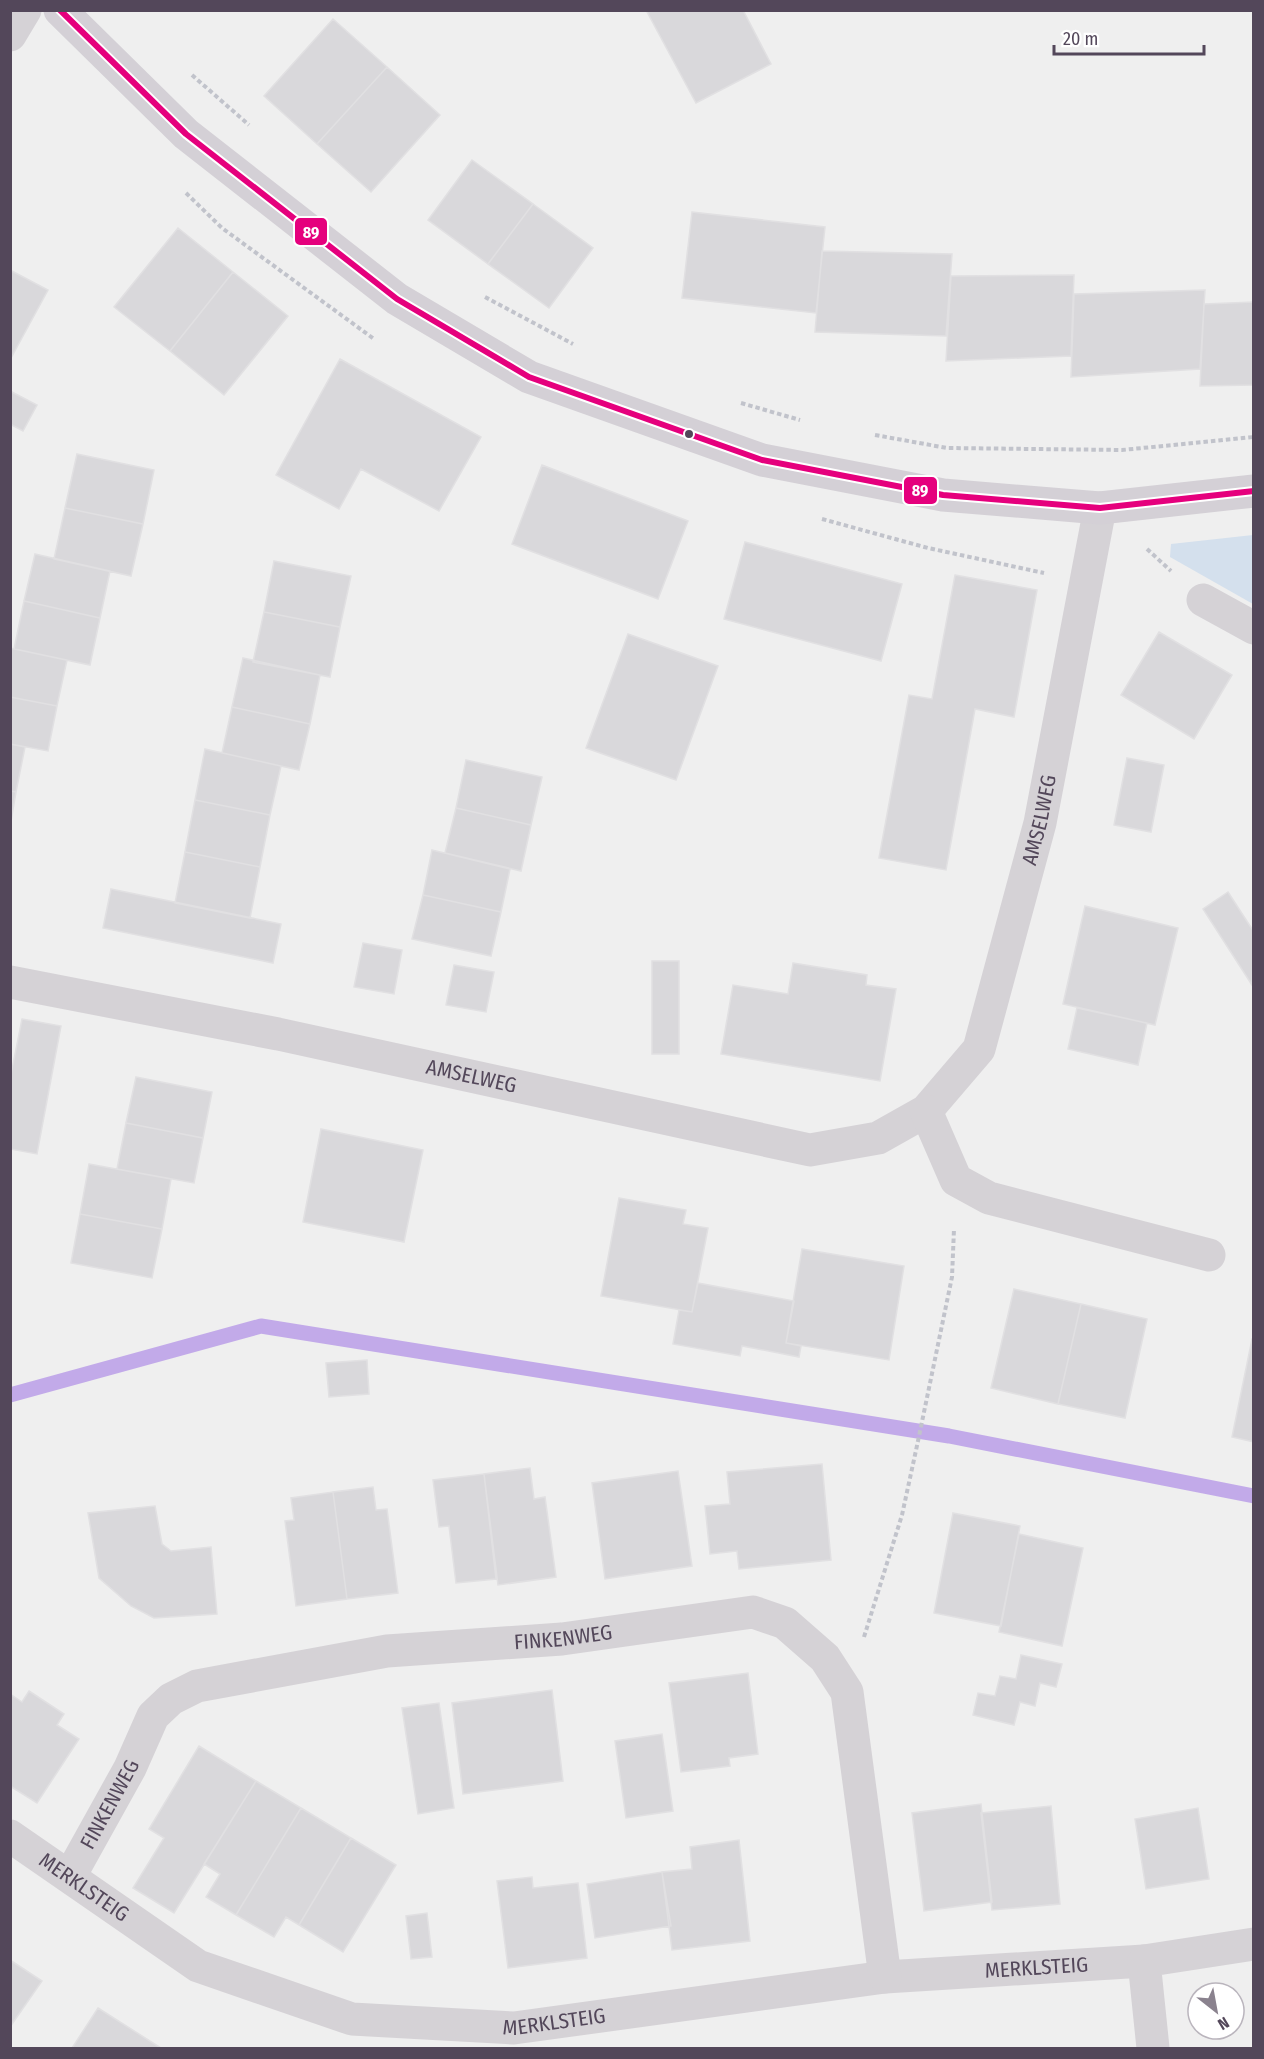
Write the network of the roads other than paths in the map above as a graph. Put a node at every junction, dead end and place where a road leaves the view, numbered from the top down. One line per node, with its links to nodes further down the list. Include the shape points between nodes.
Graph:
1 (25, 10): 3 (street)
2 (60, 10): 5 (street, via 186,134 397,299 529,377 762,460 943,495)
3 (10, 35)
4 (1254, 491): 5 (street)
5 (1100, 508): 9 (street, AMSELWEG, via 1040,823 979,1049)
6 (1203, 600): 7 (street)
7 (1254, 628)
8 (10, 982): 9 (street, AMSELWEG, via 278,1034 810,1150 878,1138)
9 (926, 1111): 10 (street, via 956,1180 988,1198)
10 (1209, 1255)
11 (10, 1836): 12 (street, MERKLSTEIG)
12 (70, 1876): 15 (street, MERKLSTEIG, via 198,1966 352,2019 514,2028); 15 (street, FINKENWEG, via 130,1768 153,1716 171,1699 197,1686 387,1651 562,1639 753,1612 785,1623 825,1658 847,1692)
13 (1254, 1944): 14 (street, MERKLSTEIG)
14 (1144, 1961): 15 (street, MERKLSTEIG); 16 (street)
15 (885, 1977)
16 (1153, 2049)

